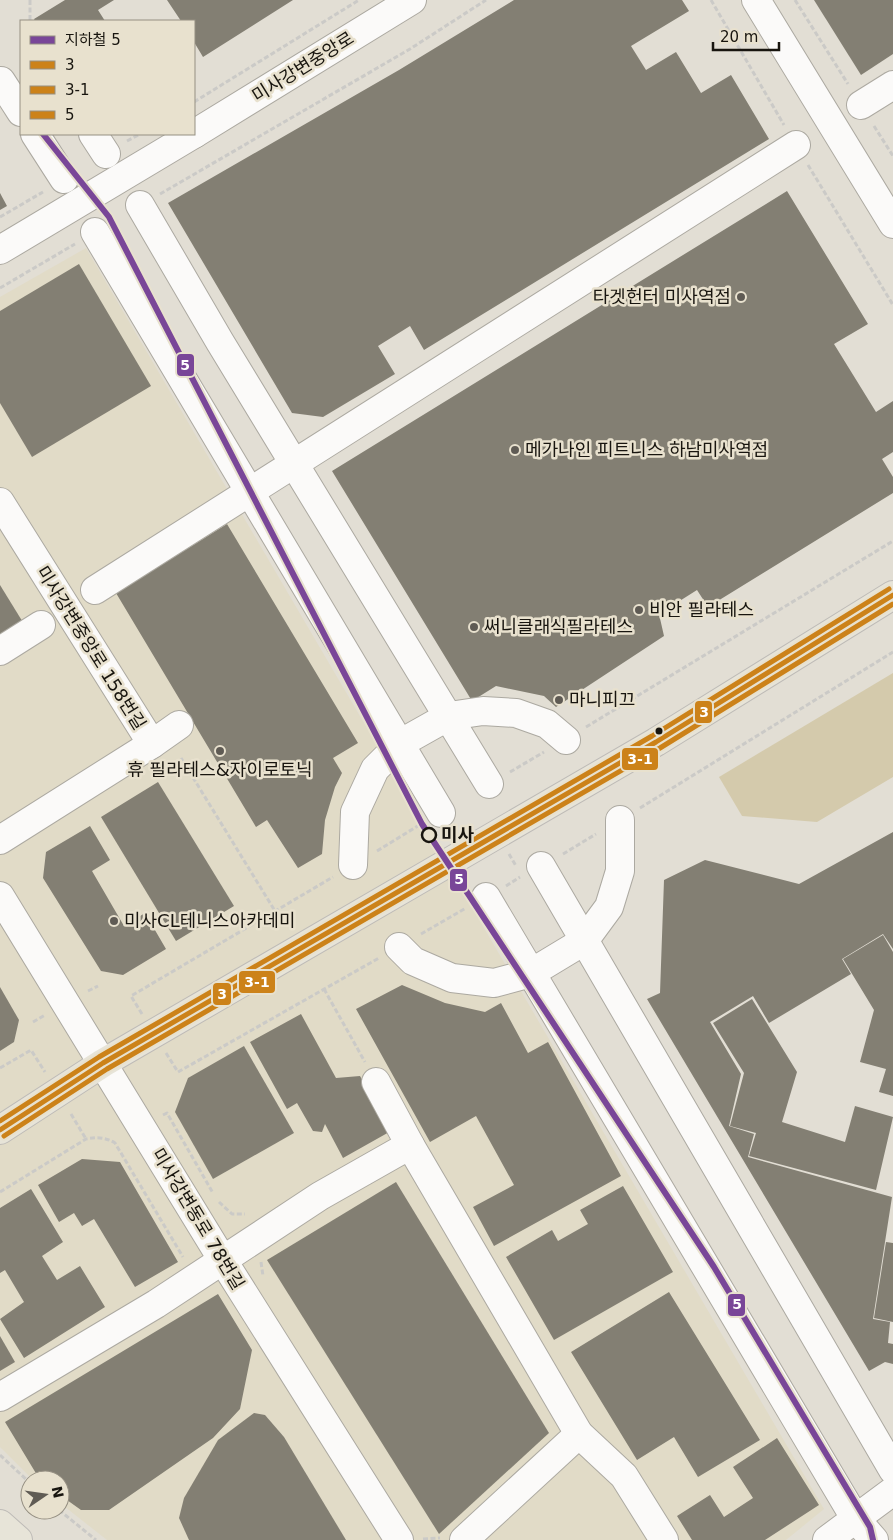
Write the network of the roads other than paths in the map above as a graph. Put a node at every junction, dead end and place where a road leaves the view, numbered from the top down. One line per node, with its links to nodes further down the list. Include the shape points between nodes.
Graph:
1 (412, 0): 7 (street, 미사강변중앙로)
2 (756, 0): 13 (street)
3 (1, 80): 6 (street)
4 (893, 85): 5 (street)
5 (861, 105)
6 (20, 110)
7 (195, 133)
8 (36, 135): 11 (street)
9 (192, 135): 15 (street, 미사강변중앙로)
10 (796, 145): 16 (street)
11 (64, 179)
12 (140, 205): 16 (street)
13 (893, 224)
14 (96, 232): 17 (street)
15 (0, 250)
16 (294, 463): 17 (street); 23 (street)
17 (251, 491): 19 (street); 26 (street)
18 (0, 502): 27 (street, 미사강변중앙로 158번길)
19 (95, 590)
20 (893, 595): 39 (main road, via 656,742)
21 (40, 625): 22 (street)
22 (0, 651)
23 (449, 716): 25 (street, via 483,711 516,713 547,724); 26 (street); 28 (street)
24 (179, 725): 27 (street)
25 (566, 740)
26 (401, 743): 29 (street); 32 (street, via 375,769 355,812)
27 (152, 744): 31 (street, 미사강변중앙로 158번길)
28 (489, 784)
29 (441, 813)
30 (620, 820): 36 (street, via 620,871 609,907)
31 (0, 840)
32 (353, 865)
33 (541, 866): 36 (street)
34 (0, 896): 39 (street, 미사강변동로 78번길)
35 (486, 897): 38 (street)
36 (584, 941): 38 (street); 46 (street)
37 (399, 946): 38 (street, via 413,961 452,978 494,982)
38 (531, 973): 48 (street)
39 (103, 1063): 41 (main road); 43 (street, 미사강변동로 78번길)
40 (376, 1082): 42 (street)
41 (0, 1130)
42 (410, 1145): 43 (street, via 320,1196); 45 (street)
43 (222, 1259): 44 (street, via 156,1304); 50 (street, 미사강변동로 78번길)
44 (0, 1397)
45 (579, 1434): 51 (street); 53 (street, via 624,1476)
46 (893, 1470)
47 (893, 1491): 48 (street)
48 (854, 1518): 54 (street); 55 (street)
49 (0, 1524): 52 (main road)
50 (410, 1539)
51 (457, 1539)
52 (18, 1540)
53 (664, 1540)
54 (827, 1540)
55 (874, 1540)

